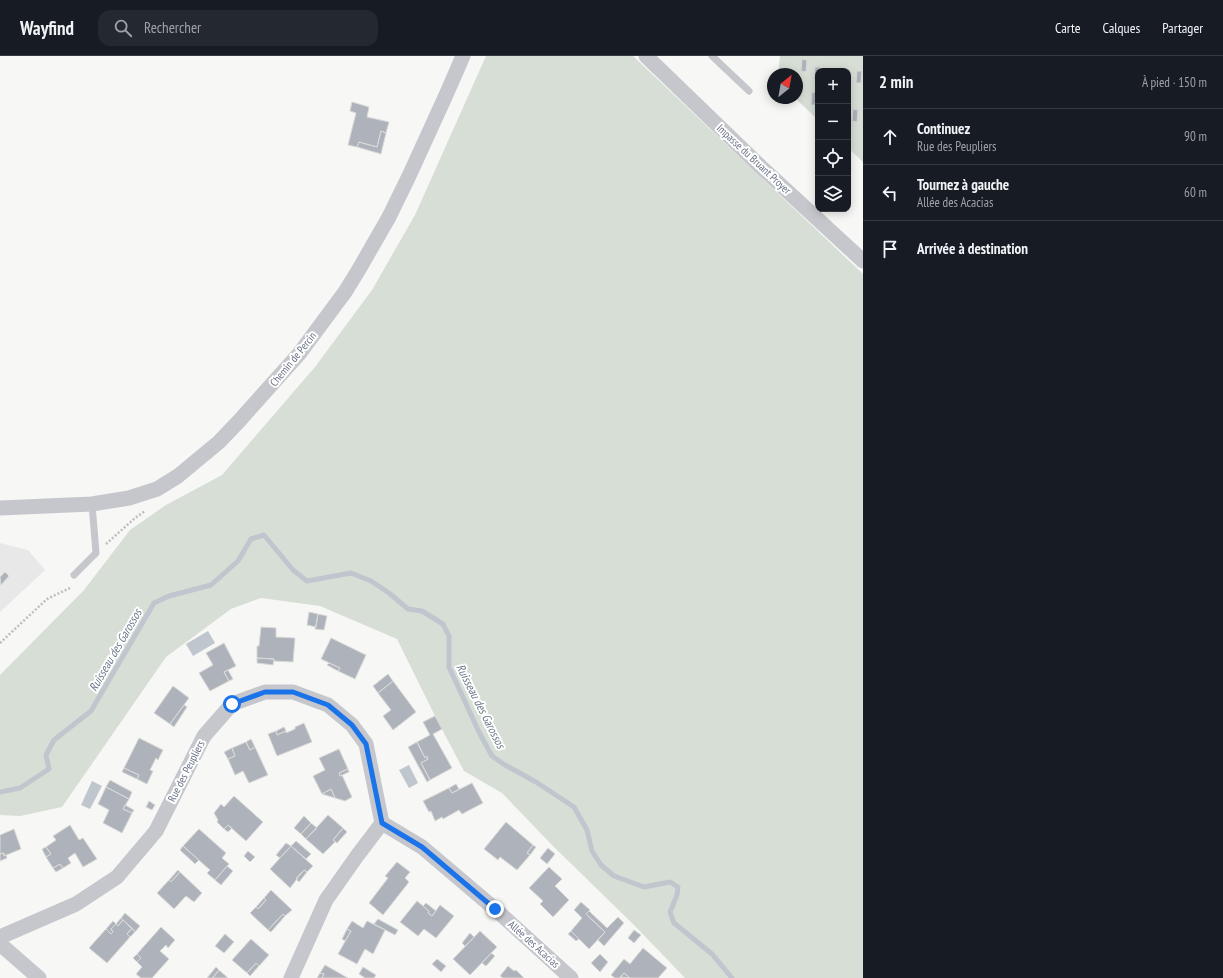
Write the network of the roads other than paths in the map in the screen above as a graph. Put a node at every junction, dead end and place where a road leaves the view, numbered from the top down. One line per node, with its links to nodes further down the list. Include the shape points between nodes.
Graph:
1 (462, 56): 6 (street, Chemin de Percin, via 389,217 345,292 300,354 219,442 178,476 157,489 128,498)
2 (646, 56): 5 (street, Impasse du Bruant Proyer, via 760,167)
3 (712, 56): 4 (lane)
4 (749, 91)
5 (863, 261)
6 (92, 504): 7 (street, Chemin de Percin); 8 (lane, via 96,553)
7 (0, 508)
8 (74, 575)
9 (382, 823): 10 (street, Rue des Peupliers, via 366,744 352,725 328,705 293,692 265,692 232,704 204,736 156,831 117,877 76,904); 13 (street, via 326,900); 14 (street, Allée des Acacias, via 422,847)
10 (0, 937)
11 (0, 944): 12 (street)
12 (39, 978)
13 (291, 978)
14 (571, 978)

